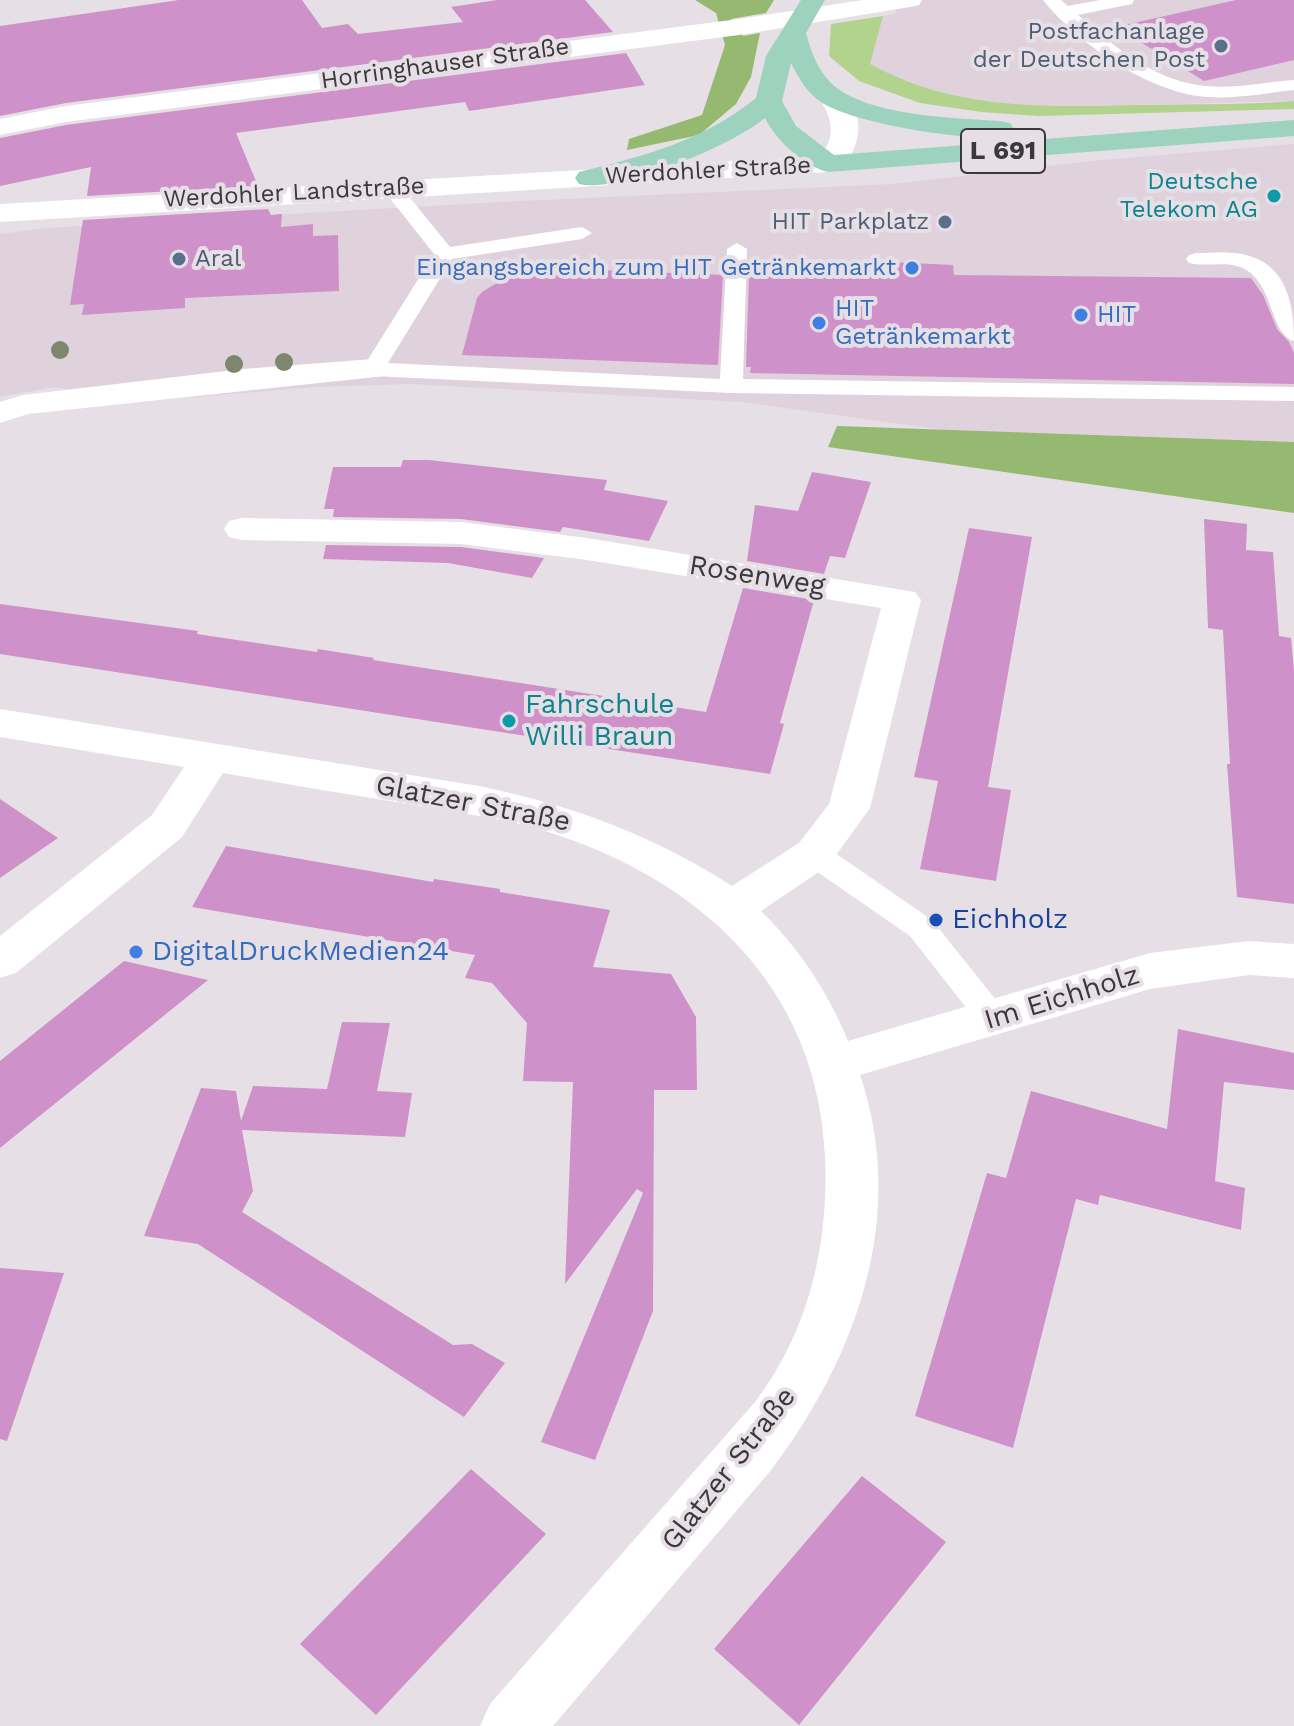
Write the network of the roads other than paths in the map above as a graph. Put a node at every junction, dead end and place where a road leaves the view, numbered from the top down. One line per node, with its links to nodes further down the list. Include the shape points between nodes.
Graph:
1 (813, 0): 5 (main road)
2 (1126, 0): 4 (lane)
3 (900, 1): 9 (street, Horringhauser Straße)
4 (1058, 6): 6 (lane, via 1133,69 1172,85 1207,92)
5 (793, 33): 7 (main road, via 806,68); 8 (main road, via 779,56)
6 (1294, 85)
7 (832, 98): 11 (main road, L 691, via 954,126); 12 (street, via 847,126 843,146)
8 (769, 101): 12 (main road, via 785,131); 13 (main road, L 691, via 739,125 697,147)
9 (0, 127)
10 (1294, 128): 11 (main road, L 691)
11 (1179, 138): 12 (main road, L 691)
12 (828, 164): 13 (street, Werdohler Straße / L 691)
13 (589, 178): 14 (street, Werdohler Landstraße / L 691)
14 (391, 187): 15 (street, Werdohler Landstraße / L 691); 18 (lane)
15 (0, 213)
16 (582, 233): 18 (lane)
17 (737, 249): 22 (lane)
18 (445, 254): 21 (lane)
19 (1196, 259): 20 (lane, via 1243,260 1269,276)
20 (1294, 334)
21 (373, 369): 22 (lane); 24 (street, via 243,379 23,405)
22 (731, 386): 23 (lane)
23 (1294, 394)
24 (0, 413)
25 (242, 529): 28 (street, Rosenweg, via 461,533 902,600 849,808)
26 (0, 723): 27 (street, Glatzer Straße)
27 (213, 756): 29 (street, Glatzer Straße, via 554,817 604,834); 30 (street, via 167,826)
28 (814, 854): 29 (street, Rosenweg); 32 (lane, via 921,928)
29 (731, 909): 33 (street, Glatzer Straße, via 769,945 820,1026)
30 (0, 961)
31 (1294, 961): 32 (street, Im Eichholz, via 1249,958 1150,971)
32 (993, 1019): 33 (street, Im Eichholz)
33 (834, 1064): 34 (street, Glatzer Straße, via 853,1192 851,1238 836,1300 788,1402)
34 (512, 1726)

